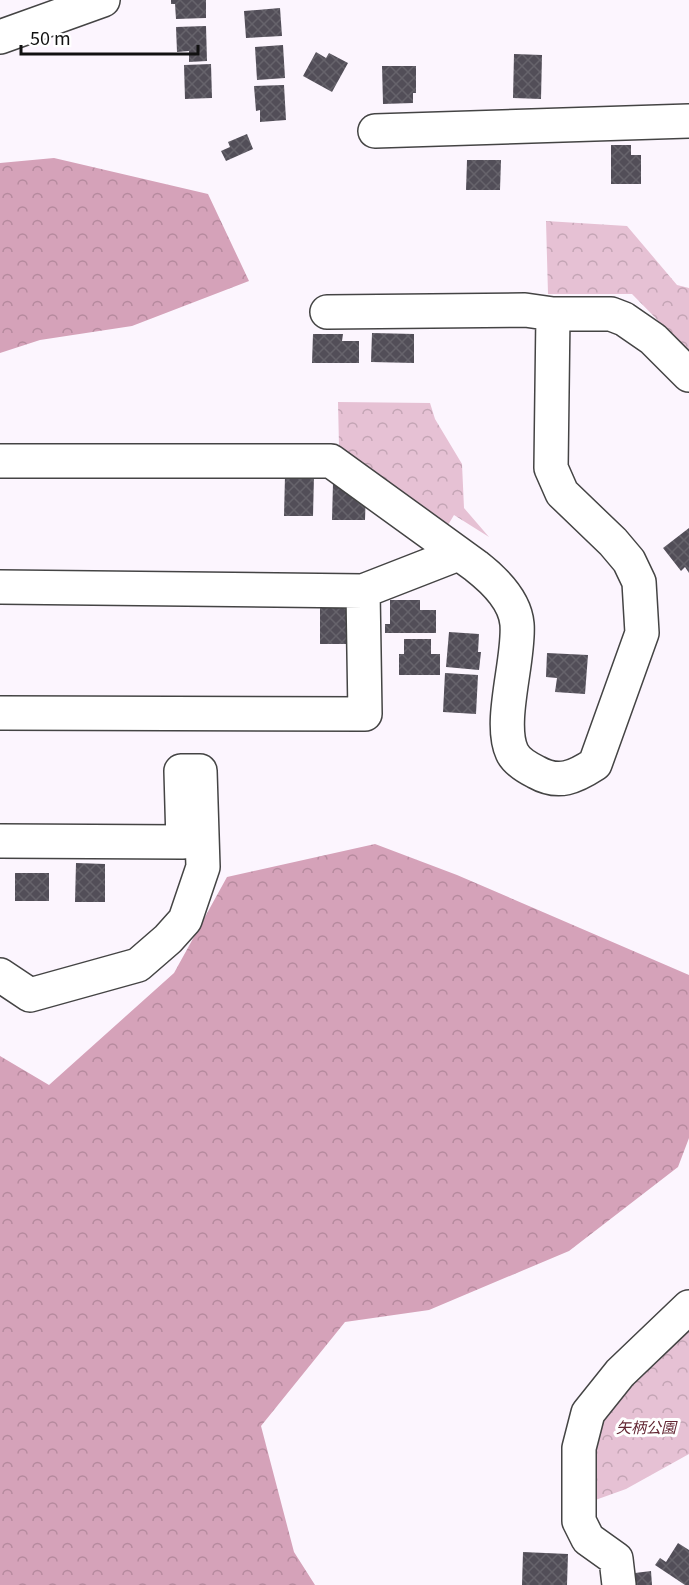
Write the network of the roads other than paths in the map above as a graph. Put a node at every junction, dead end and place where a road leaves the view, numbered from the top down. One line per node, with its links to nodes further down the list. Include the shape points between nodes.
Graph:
1 (103, 0): 2 (street)
2 (0, 37)
3 (689, 121): 4 (street)
4 (375, 131)
5 (327, 312): 6 (street, via 525,310)
6 (553, 314): 7 (street, via 611,314 624,319 653,339); 9 (street, via 551,468 562,493 629,561 639,582 641,603 642,633 595,764 578,775 562,780 546,778 512,754 507,732 518,623 494,580)
7 (689, 375)
8 (0, 461): 9 (street, via 331,461)
9 (458, 554): 11 (street)
10 (0, 588): 11 (street)
11 (363, 591): 12 (street, via 365,714)
12 (0, 713)
13 (0, 841): 14 (street, via 183,842 181,771 200,771 202,867 184,920 168,939 138,965 30,995)
14 (0, 975)
15 (689, 1307): 16 (street, via 620,1374 588,1413 579,1448 579,1521 588,1539 616,1559)
16 (619, 1585)

